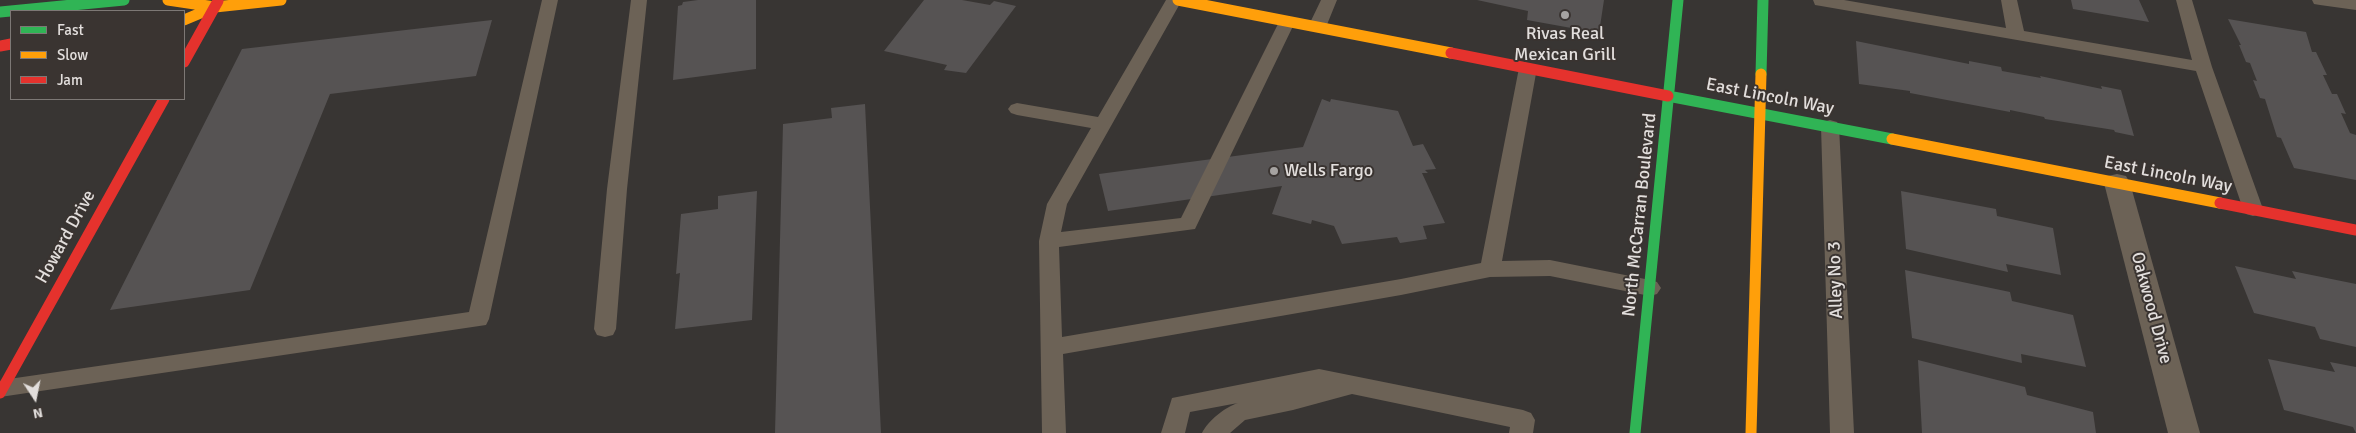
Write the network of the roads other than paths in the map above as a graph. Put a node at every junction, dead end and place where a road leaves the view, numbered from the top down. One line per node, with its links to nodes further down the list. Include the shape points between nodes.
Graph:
1 (124, 0): 16 (street)
2 (168, 0): 14 (street)
3 (281, 0): 14 (street)
4 (550, 0): 39 (lane, via 478,319)
5 (639, 0): 36 (lane)
6 (1176, 0): 18 (street, East Lincoln Way); 28 (lane)
7 (1329, 0): 19 (lane)
8 (1678, 0): 24 (street, North McCarran Boulevard)
9 (1763, 0): 27 (street)
10 (2009, 0): 20 (lane)
11 (2184, 0): 22 (lane)
12 (2320, 0): 15 (lane)
13 (1821, 1): 20 (lane)
14 (217, 4): 17 (street); 21 (street)
15 (2356, 6)
16 (21, 10)
17 (185, 20)
18 (1287, 22): 19 (street, East Lincoln Way); 33 (lane, via 1188,224)
19 (1318, 28): 23 (street, East Lincoln Way)
20 (2016, 34): 22 (lane)
21 (185, 60)
22 (2203, 67): 31 (lane)
23 (1528, 68): 24 (street, East Lincoln Way); 34 (lane)
24 (1670, 96): 27 (street, East Lincoln Way); 35 (street, North McCarran Boulevard)
25 (163, 100): 39 (street, Howard Drive)
26 (1017, 109): 28 (lane)
27 (1758, 113): 29 (street, East Lincoln Way); 45 (street, via 1758,262)
28 (1102, 124): 33 (lane, via 1056,204)
29 (1830, 126): 30 (street, East Lincoln Way); 46 (lane, Alley No 3)
30 (2118, 183): 31 (street, East Lincoln Way); 47 (street, Oakwood Drive)
31 (2253, 209): 32 (street, East Lincoln Way)
32 (2356, 230)
33 (1049, 241): 37 (lane)
34 (1490, 269): 35 (lane, via 1550,268); 37 (lane, via 1392,289)
35 (1650, 288): 44 (street, North McCarran Boulevard)
36 (605, 329)
37 (1052, 347): 40 (lane)
38 (1353, 384): 41 (lane, via 1319,378 1180,405); 42 (lane, via 1239,412); 43 (lane, via 1523,420)
39 (1, 391)
40 (1054, 433)
41 (1173, 433)
42 (1214, 433)
43 (1521, 433)
44 (1635, 433)
45 (1751, 433)
46 (1842, 433)
47 (2184, 433)

